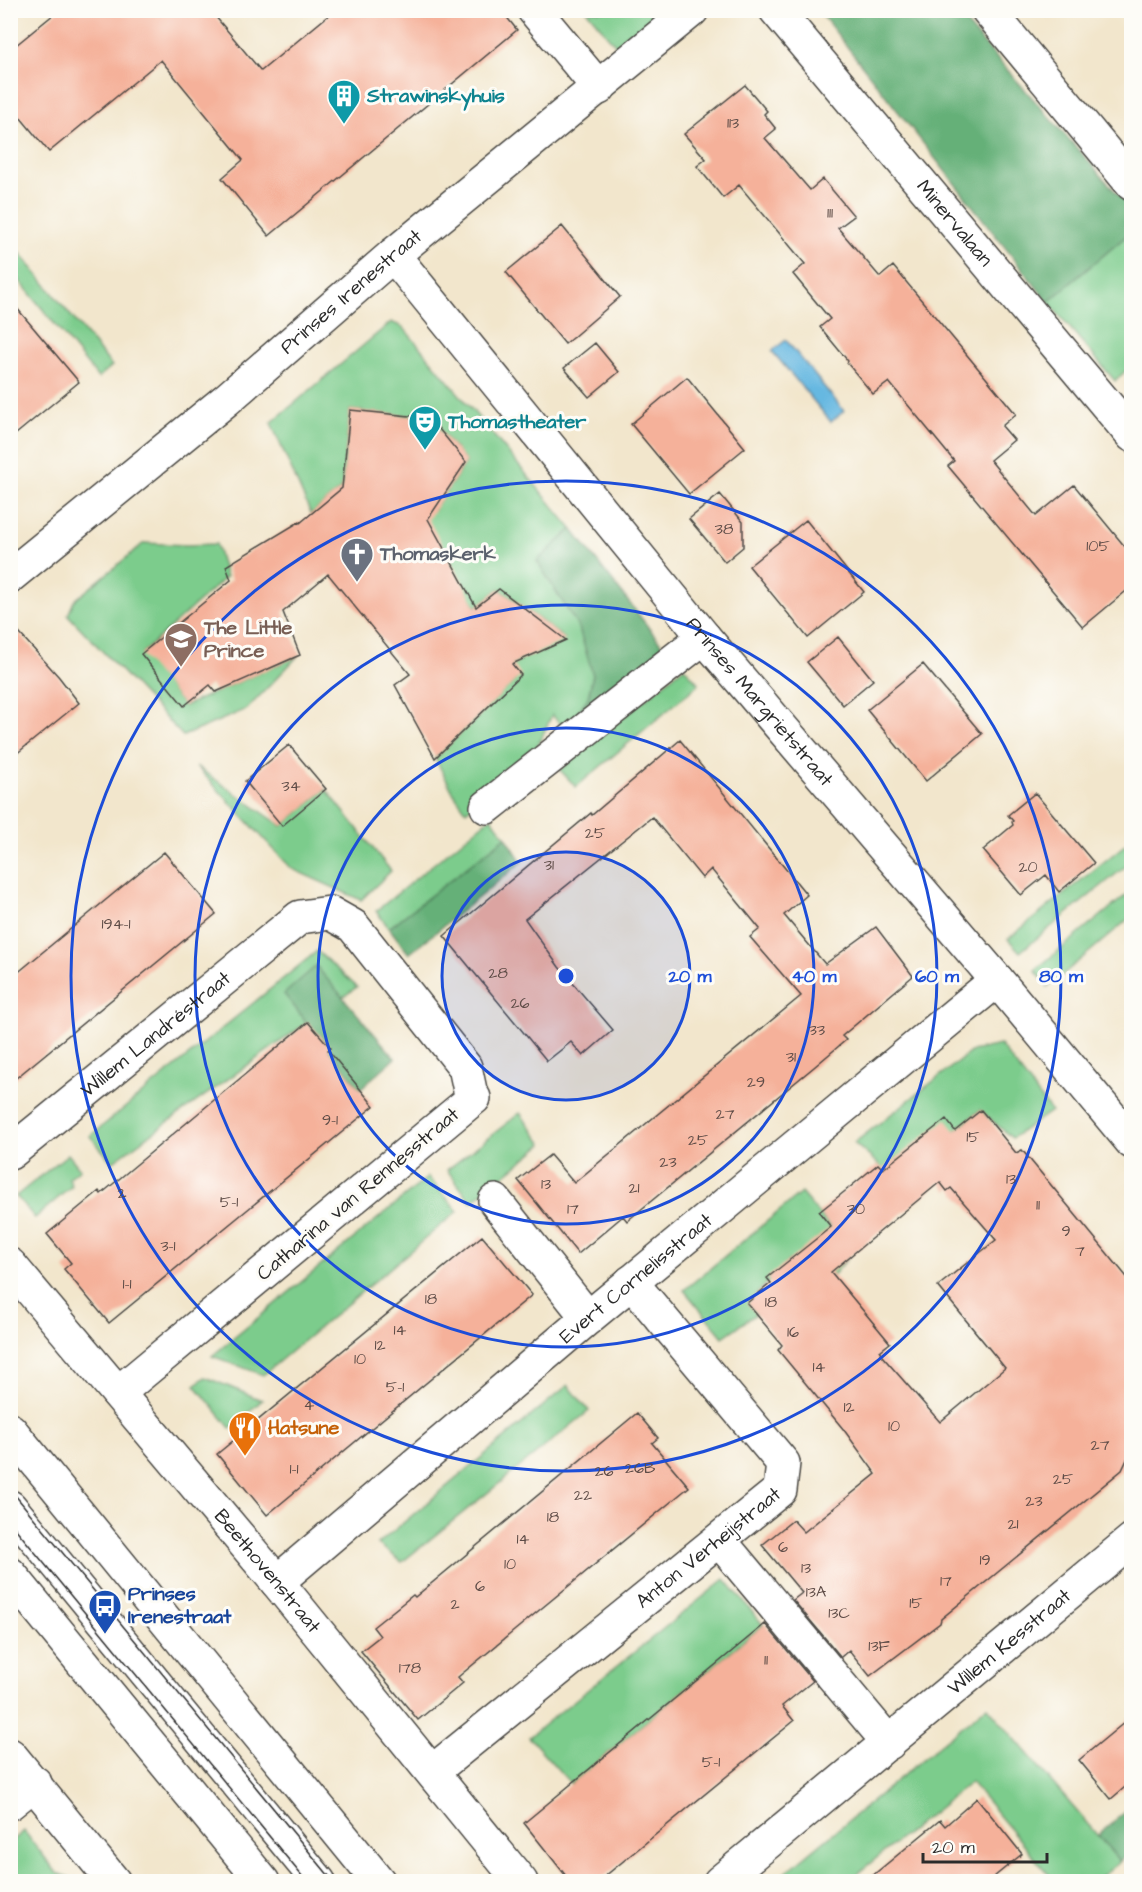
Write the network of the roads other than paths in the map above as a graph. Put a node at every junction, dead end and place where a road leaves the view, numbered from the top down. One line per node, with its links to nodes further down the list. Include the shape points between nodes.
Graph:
1 (534, 10): 5 (street)
2 (692, 10): 5 (street, Prinses Irenestraat)
3 (776, 10): 8 (street, Minervalaan)
4 (988, 10): 6 (street)
5 (598, 88): 7 (street, Prinses Irenestraat)
6 (1131, 184)
7 (393, 255): 9 (street, Prinses Irenestraat, via 226,399); 10 (street, Prinses Margrietstraat)
8 (1131, 435)
9 (10, 576)
10 (704, 637): 11 (street); 13 (street, Prinses Margrietstraat)
11 (488, 807)
12 (300, 917): 15 (street, Willem Landréstraat); 20 (street, Catharina van Rennesstraat, via 330,913 353,926 465,1067 474,1098)
13 (997, 980): 14 (street, Prinses Margrietstraat); 18 (street, Evert Cornelisstraat)
14 (1131, 1142)
15 (10, 1153)
16 (495, 1201): 19 (street)
17 (10, 1265): 20 (street, Beethovenstraat)
18 (632, 1282): 19 (street, Evert Cornelisstraat); 23 (street, Anton Verheijstraat, via 783,1463 780,1490)
19 (588, 1317): 26 (street, Evert Cornelisstraat)
20 (118, 1393): 26 (street, Beethovenstraat)
21 (10, 1430): 34 (street)
22 (10, 1507): 33 (street)
23 (719, 1540): 27 (street); 29 (street, Anton Verheijstraat)
24 (1131, 1540): 27 (street, Willem Kesstraat)
25 (10, 1574): 32 (street)
26 (277, 1582): 29 (street, Beethovenstraat)
27 (889, 1743): 36 (street, Willem Kesstraat)
28 (10, 1755): 30 (street)
29 (432, 1772): 35 (street, Beethovenstraat)
30 (23, 1793): 31 (street)
31 (114, 1881)
32 (263, 1881)
33 (319, 1881)
34 (379, 1881)
35 (521, 1881)
36 (720, 1881)

